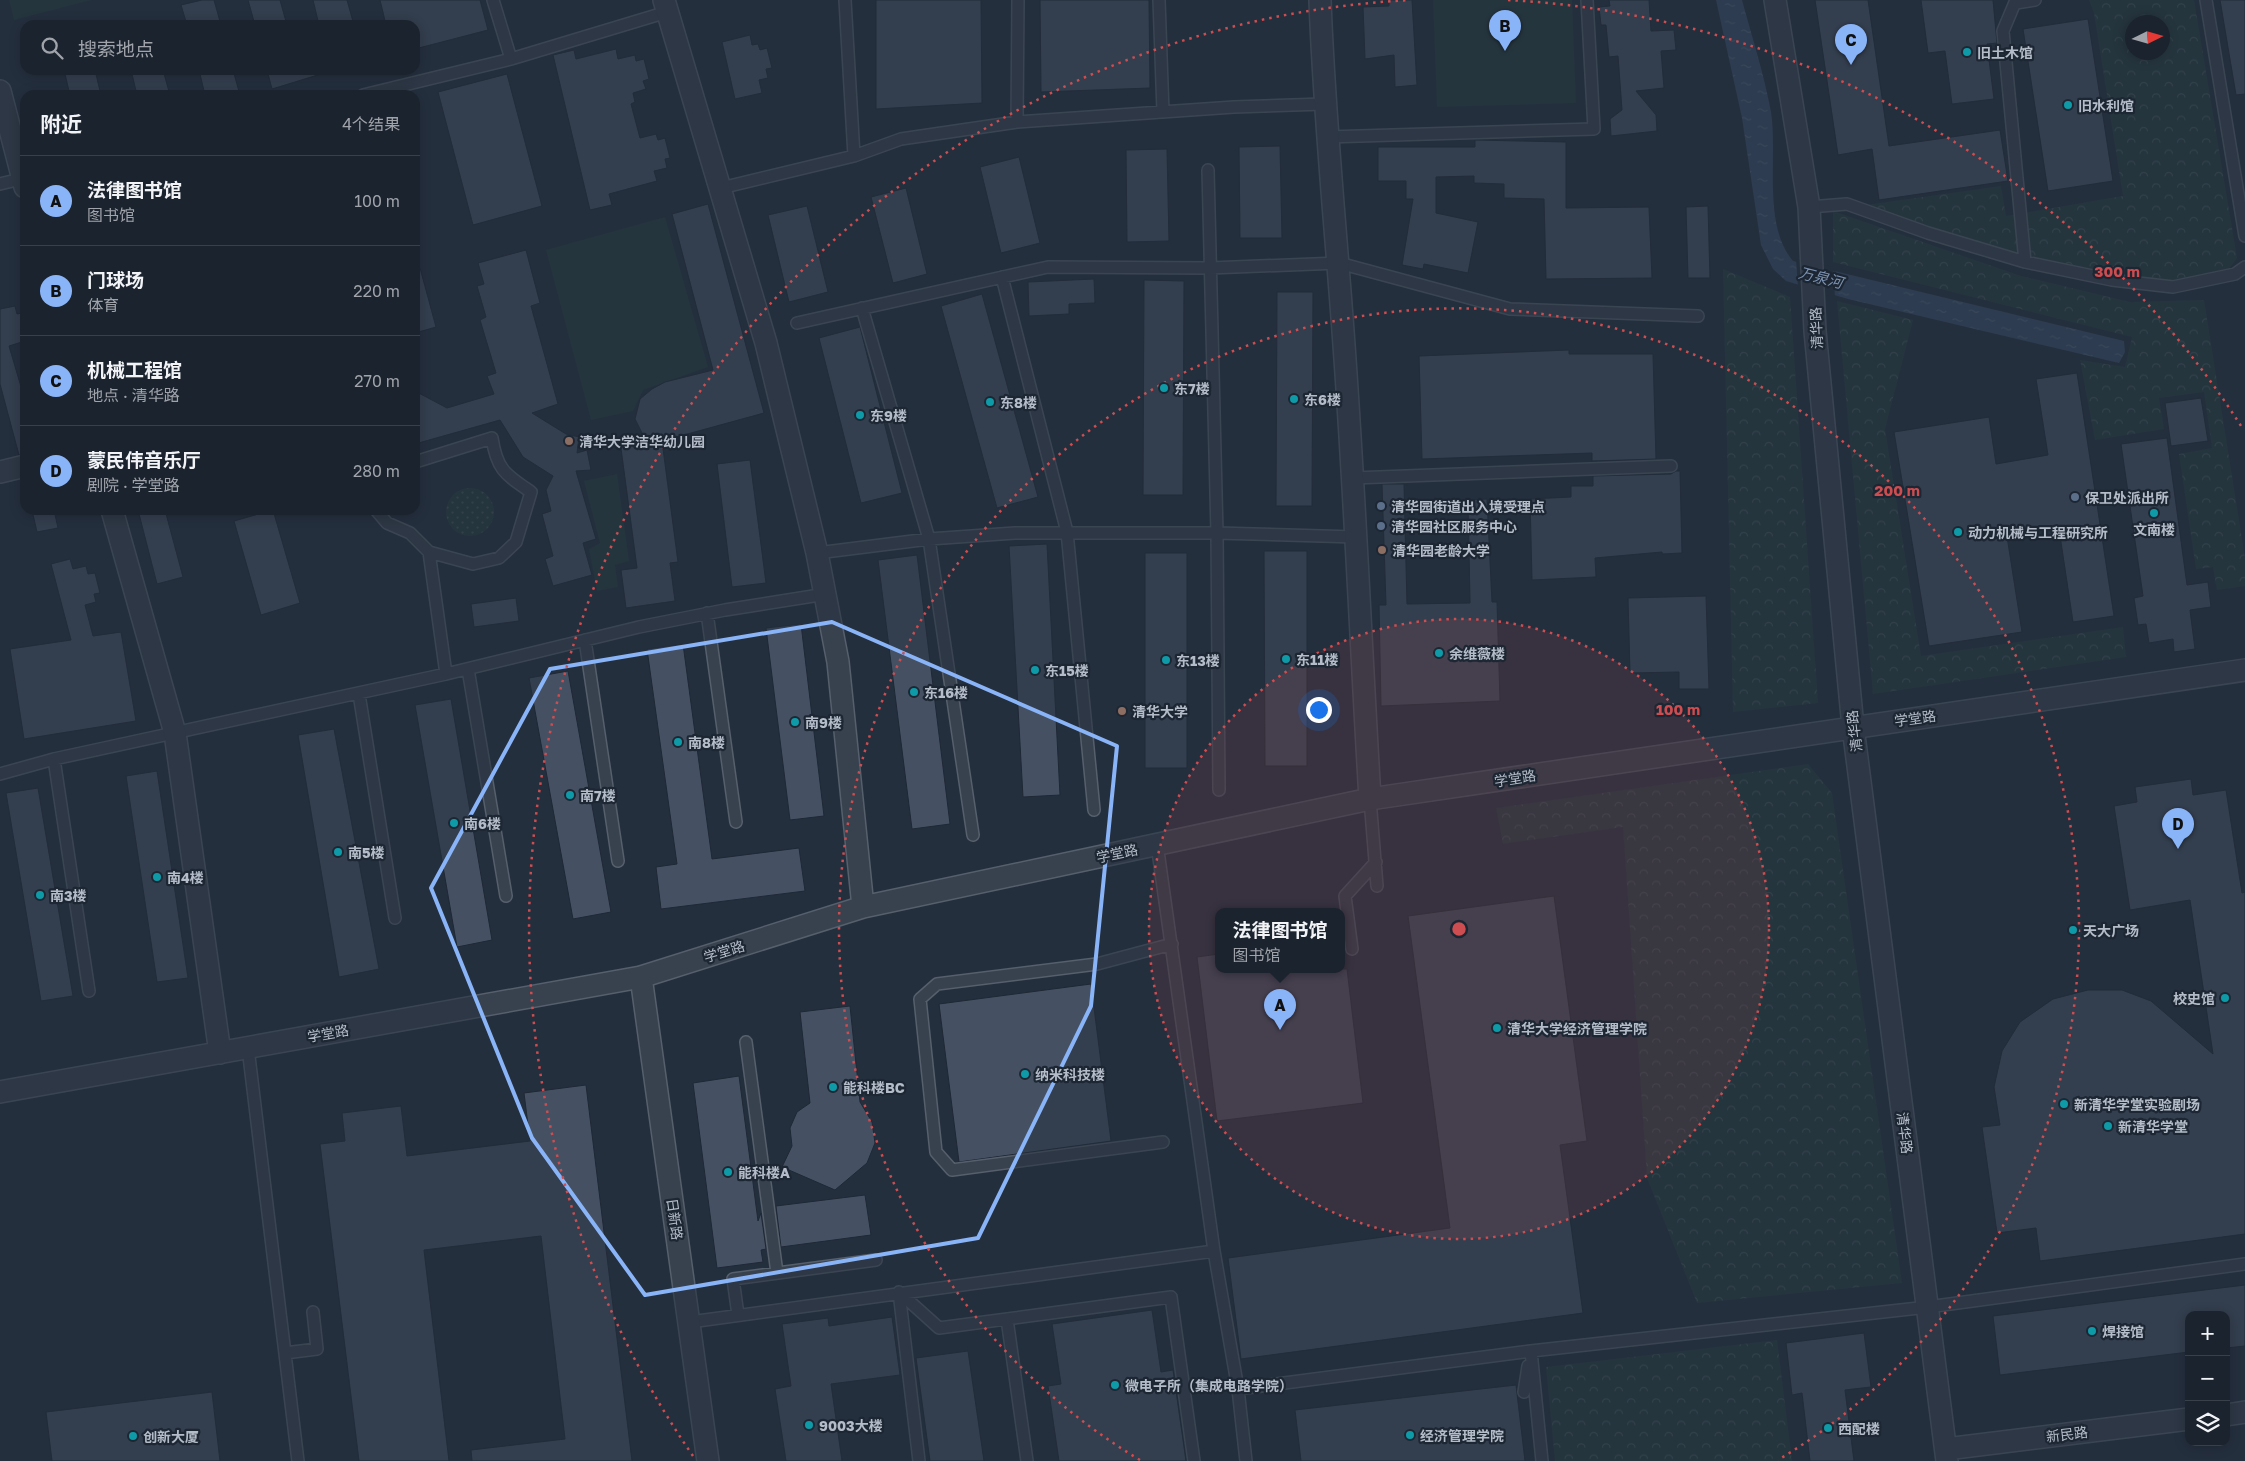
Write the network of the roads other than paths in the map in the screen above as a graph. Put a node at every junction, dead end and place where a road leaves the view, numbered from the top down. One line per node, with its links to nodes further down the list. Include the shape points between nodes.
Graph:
1 (493, 0): 12 (lane)
2 (845, 0): 19 (lane)
3 (1018, 0): 17 (lane)
4 (1159, 0): 16 (lane)
5 (1320, 0): 15 (street)
6 (1587, 0): 18 (lane, via 1594,129)
7 (1775, 0): 25 (street, 清华路)
8 (2034, 0): 10 (lane)
9 (2206, 0): 26 (lane)
10 (2016, 1): 28 (lane, via 2003,31)
11 (665, 6): 12 (lane); 24 (street)
12 (510, 59): 13 (lane)
13 (383, 90)
14 (0, 91): 20 (street)
15 (1324, 104): 16 (lane); 18 (street)
16 (1163, 112): 17 (lane)
17 (1017, 122): 19 (lane, via 901,139)
18 (1327, 137): 27 (street)
19 (854, 156): 24 (lane)
20 (20, 166)
21 (1208, 170): 30 (lane)
22 (20, 182): 23 (lane)
23 (0, 184)
24 (720, 188): 47 (street, via 766,343)
25 (1810, 216): 28 (lane, via 1847,204); 55 (street, 清华路, via 1816,341)
26 (2245, 236)
27 (1339, 262): 30 (lane); 33 (lane, via 1510,309); 39 (street)
28 (2025, 262): 29 (lane, via 2112,280 2173,286 2235,274)
29 (2245, 266)
30 (1210, 268): 31 (lane, via 1048,267); 43 (lane)
31 (1002, 277): 32 (lane); 42 (lane)
32 (862, 308): 34 (lane); 45 (lane)
33 (1698, 316)
34 (797, 323)
35 (420, 460): 46 (lane, via 492,438 496,461 509,476 531,492 516,542 499,558 473,564)
36 (1671, 466): 39 (lane)
37 (20, 467): 38 (street)
38 (0, 472)
39 (1353, 478): 44 (street)
40 (113, 515): 56 (street)
41 (380, 515): 46 (lane, via 387,523 410,533)
42 (1067, 532): 43 (lane); 45 (lane); 61 (lane)
43 (1217, 533): 44 (lane); 59 (lane)
44 (1356, 537): 60 (street)
45 (929, 539): 47 (lane); 63 (lane)
46 (429, 552): 53 (lane)
47 (817, 553): 48 (street)
48 (826, 594): 49 (lane); 69 (street, via 838,662)
49 (707, 613): 50 (lane); 62 (lane)
50 (585, 640): 51 (lane); 65 (lane)
51 (468, 669): 53 (lane); 68 (lane)
52 (2245, 670): 55 (street, 学堂路)
53 (446, 674): 54 (lane)
54 (359, 694): 56 (lane); 70 (lane)
55 (1853, 727): 60 (street, 学堂路); 85 (street, 清华路)
56 (175, 733): 57 (lane); 77 (street)
57 (54, 759): 58 (lane); 74 (lane)
58 (0, 774)
59 (1219, 790)
60 (1370, 800): 64 (street, 学堂路); 66 (lane)
61 (1094, 810)
62 (736, 822)
63 (973, 834)
64 (1157, 844): 69 (street, 学堂路); 71 (lane)
65 (618, 860)
66 (1376, 862): 67 (lane); 72 (lane, via 1345,896)
67 (1377, 886)
68 (506, 896)
69 (863, 907): 73 (street, 学堂路)
70 (395, 918)
71 (1172, 944): 79 (lane, via 1097,964 937,984 920,999 936,1152 952,1170); 80 (lane)
72 (1352, 949)
73 (641, 977): 76 (street, 学堂路); 89 (street, 日新路)
74 (89, 991)
75 (746, 1042): 83 (lane)
76 (248, 1048): 77 (street, 学堂路); 91 (lane)
77 (220, 1053): 78 (street, 学堂路)
78 (0, 1092)
79 (1163, 1142)
80 (1214, 1251): 84 (lane); 92 (lane)
81 (876, 1260): 83 (lane)
82 (2245, 1264): 85 (lane)
83 (777, 1273): 87 (lane, via 733,1279)
84 (899, 1292): 87 (lane); 88 (lane, via 939,1328); 100 (lane)
85 (1928, 1307): 90 (lane); 97 (street, 清华路)
86 (313, 1312): 91 (lane, via 317,1349)
87 (738, 1315): 89 (lane)
88 (1007, 1320): 101 (lane); 102 (lane, via 1171,1297)
89 (690, 1322): 99 (street, 日新路)
90 (1531, 1352): 92 (lane); 93 (lane); 104 (lane)
91 (285, 1353): 98 (lane)
92 (1238, 1388): 103 (lane)
93 (1524, 1392)
94 (2245, 1412): 95 (street)
95 (2230, 1414)
96 (2185, 1420): 97 (street, 新民路)
97 (1947, 1455)
98 (298, 1461)
99 (708, 1461)
100 (919, 1461)
101 (1027, 1461)
102 (1194, 1461)
103 (1246, 1461)
104 (1542, 1461)

